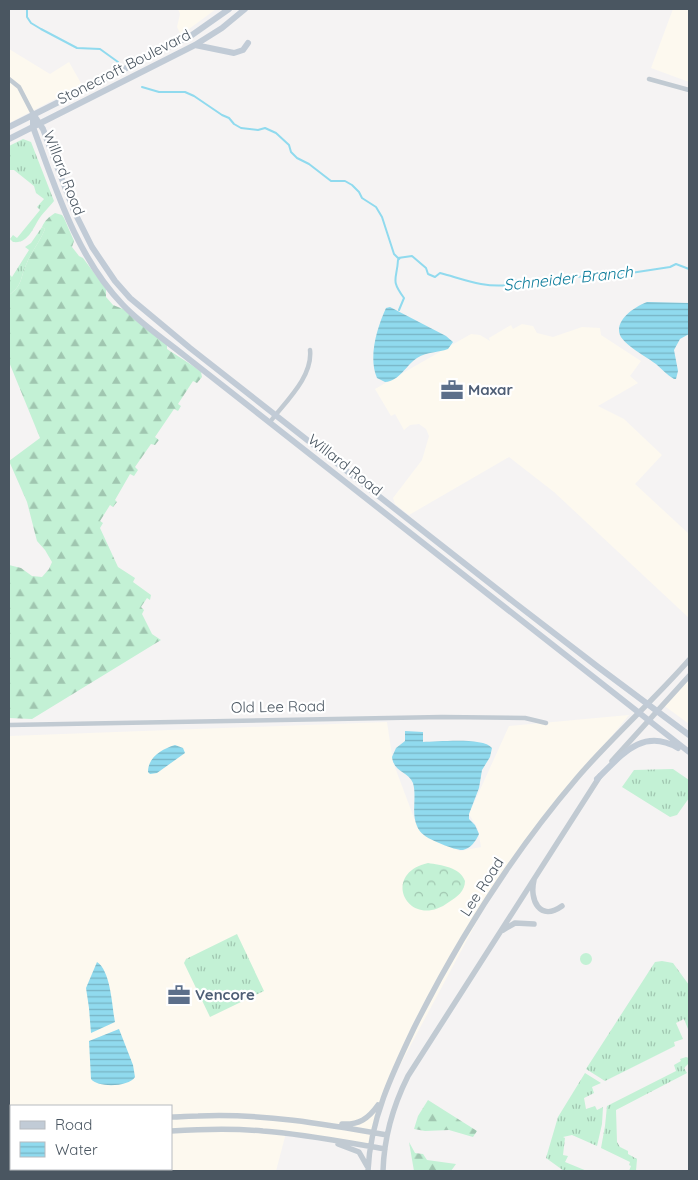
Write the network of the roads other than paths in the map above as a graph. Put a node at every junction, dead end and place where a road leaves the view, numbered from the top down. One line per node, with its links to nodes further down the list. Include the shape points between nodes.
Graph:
1 (229, 9): 8 (main road, Stonecroft Boulevard, via 192,35)
2 (244, 9): 4 (main road, Stonecroft Boulevard)
3 (248, 43): 4 (main road, via 243,50 234,53)
4 (195, 45): 9 (main road, Stonecroft Boulevard)
5 (9, 79): 8 (street, via 19,87)
6 (649, 79): 7 (street)
7 (689, 90)
8 (33, 114): 9 (main road, Willard Road); 10 (main road, Stonecroft Boulevard); 11 (main road, Willard Road)
9 (41, 123): 11 (main road, Stonecroft Boulevard); 14 (main road, Willard Road, via 74,211 114,281 144,311)
10 (9, 127)
11 (33, 127): 12 (main road, Stonecroft Boulevard); 15 (main road, Willard Road, via 66,215 107,287 138,318)
12 (9, 139)
13 (310, 350): 14 (street, via 306,376)
14 (276, 414): 15 (street); 18 (main road, Willard Road)
15 (270, 422): 20 (main road, Willard Road)
16 (689, 660): 18 (street, Lee Road)
17 (689, 676): 19 (street)
18 (646, 704): 19 (main road, Willard Road); 20 (street, Lee Road)
19 (657, 711): 21 (street); 24 (main road, Willard Road)
20 (638, 712): 21 (main road, Willard Road); 31 (street, Lee Road, via 572,784 520,851 431,994)
21 (649, 721): 25 (main road, Willard Road); 26 (street)
22 (546, 723): 23 (street, Old Lee Road, via 525,718 442,717)
23 (9, 725)
24 (689, 735)
25 (689, 754): 26 (main road, via 667,742 644,742 627,751)
26 (597, 779): 27 (street)
27 (535, 876): 28 (street, via 533,891 538,906 547,912); 30 (street)
28 (562, 906)
29 (534, 924): 30 (street, via 515,923)
30 (496, 936): 36 (street, via 408,1076)
31 (383, 1097): 33 (street, via 372,1114 359,1123); 35 (street, Lee Road)
32 (172, 1118): 33 (street, via 229,1116)
33 (316, 1123): 35 (street)
34 (172, 1131): 37 (street, via 241,1129)
35 (373, 1132): 36 (street); 38 (street, Lee Road)
36 (387, 1135): 39 (street)
37 (310, 1136): 38 (street); 40 (street, via 355,1150 362,1155)
38 (370, 1146): 39 (street); 40 (street, Lee Road)
39 (385, 1148): 41 (street)
40 (368, 1171)
41 (383, 1171)

